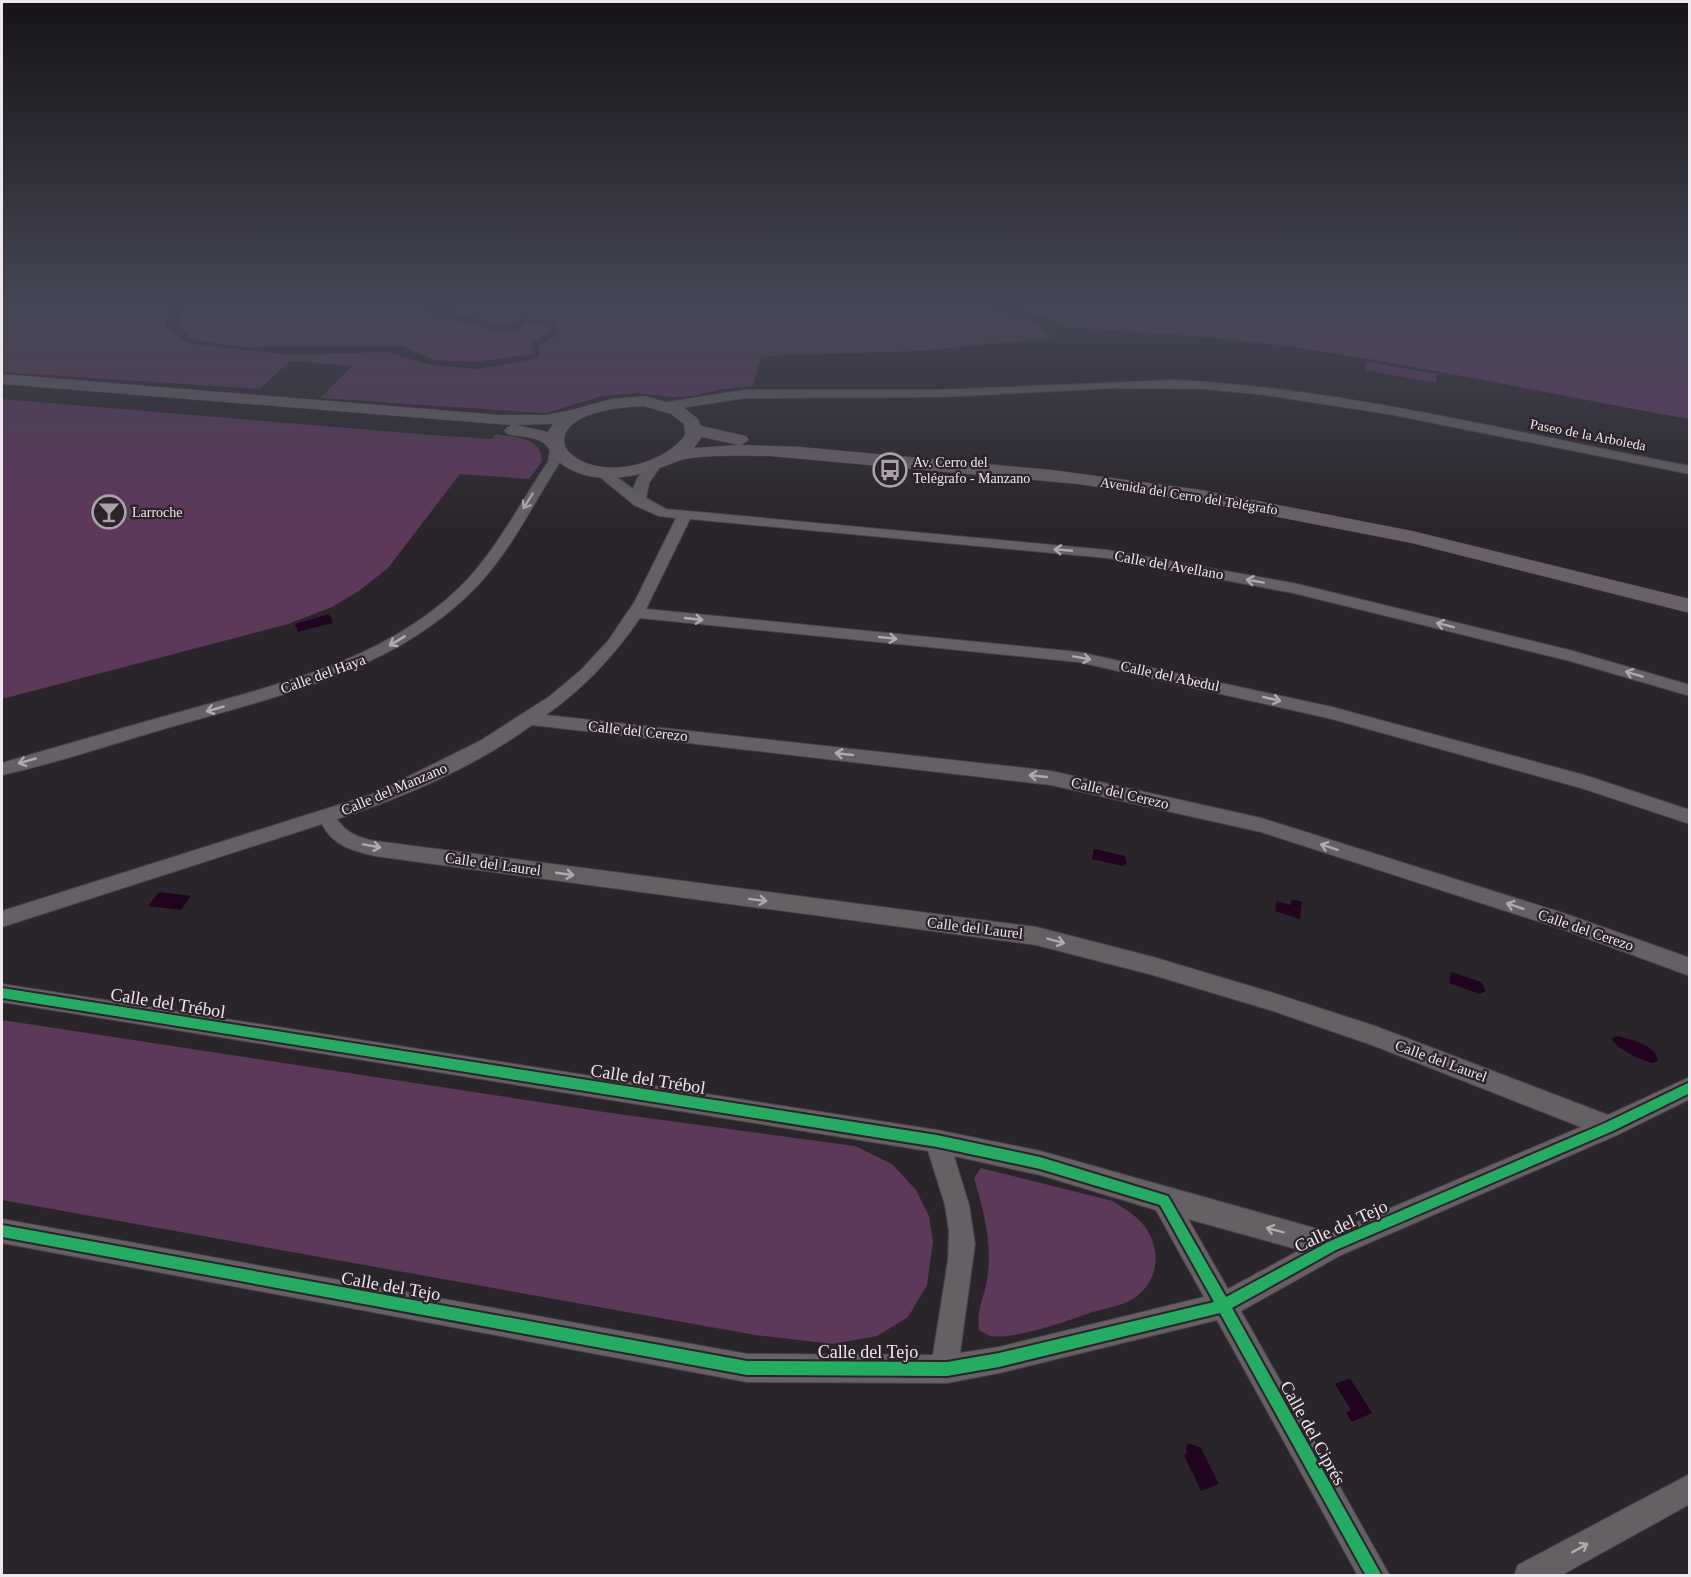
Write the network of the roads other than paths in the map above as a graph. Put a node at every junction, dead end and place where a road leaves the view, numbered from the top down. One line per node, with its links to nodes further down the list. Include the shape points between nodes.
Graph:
1 (2, 379): 5 (street, via 499,420)
2 (2, 387): 7 (street, via 494,428 541,435)
3 (728, 396): 4 (street, Paseo de la Arboleda); 6 (street, Paseo de la Arboleda, via 701,407); 10 (street, Paseo de la Arboleda, via 1204,385 1413,414)
4 (668, 406): 5 (street, via 645,401 620,402); 6 (street, Avenida del Cerro del Telégrafo)
5 (575, 415): 7 (street, via 556,432)
6 (692, 424): 8 (street, via 695,436); 14 (street, Avenida del Cerro del Telégrafo, via 724,438 1163,480 1458,537)
7 (555, 446): 11 (street, Avenida del Cerro del Telégrafo, via 566,461); 19 (street, Calle del Haya, one-way to 19, via 554,462 487,566 464,592 398,642 352,666 301,684)
8 (680, 455): 9 (street, Avenida del Cerro del Telégrafo); 15 (street, Avenida del Cerro del Telégrafo, via 750,451 1130,485 1456,548)
9 (654, 467): 11 (street, Avenida del Cerro del Telégrafo); 12 (street, via 640,486)
10 (1689, 470)
11 (601, 472): 12 (street, Calle del Avellano)
12 (639, 502): 13 (street, Calle del Avellano, via 664,513)
13 (685, 515): 16 (street, Calle del Manzano); 17 (street, Calle del Avellano, one-way to 13, via 1573,656 1305,591 1107,554)
14 (1689, 594)
15 (1689, 606)
16 (635, 614): 18 (street, Calle del Manzano, via 591,667); 21 (street, Calle del Abedul, one-way to 21, via 1078,657 1332,713 1584,782)
17 (1689, 691)
18 (529, 718): 20 (street, Calle del Manzano, via 432,776); 23 (street, Calle del Cerezo, one-way to 18, via 1566,922 1261,825 1051,778)
19 (2, 769)
20 (327, 817): 22 (street, Calle del Manzano); 26 (street, Calle del Laurel, one-way to 26, via 331,828 348,842 412,853 1036,936 1291,1008 1437,1059)
21 (1689, 817)
22 (2, 920)
23 (1689, 967)
24 (2, 993): 27 (street, Calle del Trébol)
25 (1689, 1087): 26 (street, Calle del Tejo)
26 (1609, 1127): 30 (street, Calle del Tejo)
27 (938, 1141): 28 (street, Calle del Trébol, via 1040,1163); 32 (street, via 959,1208 962,1243 945,1347)
28 (1164, 1200): 30 (street, Calle del Trébol, one-way to 28); 31 (street)
29 (2, 1231): 32 (street, Calle del Tejo, via 747,1368)
30 (1332, 1246): 31 (street, Calle del Tejo)
31 (1223, 1306): 32 (street, Calle del Tejo); 34 (street, Calle del Ciprés)
32 (947, 1369)
33 (1689, 1488): 35 (street, one-way to 33)
34 (1375, 1575)
35 (1529, 1575)

